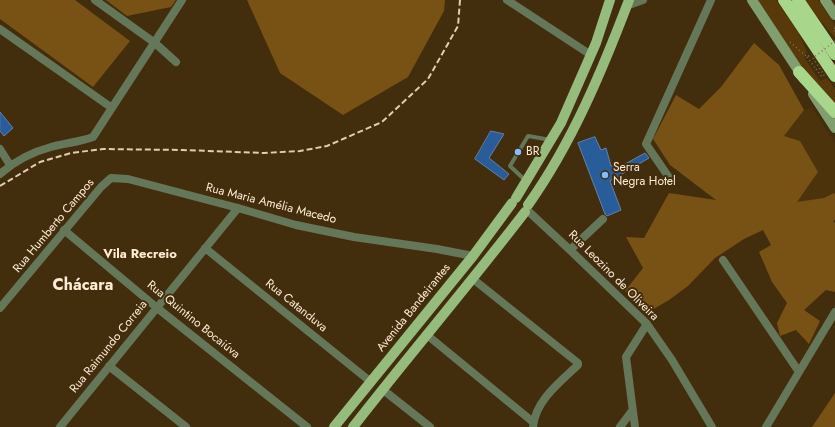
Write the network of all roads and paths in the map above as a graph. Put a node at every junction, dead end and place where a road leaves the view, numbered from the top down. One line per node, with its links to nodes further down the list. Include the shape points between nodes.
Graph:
1 (95, 0): 18 (street)
2 (182, 0): 18 (street)
3 (507, 0): 21 (street)
4 (610, 0): 21 (main road, Avenida Bandeirantes)
5 (643, 0): 11 (street)
6 (711, 0): 34 (street, via 646,144)
7 (752, 0): 16 (main road)
8 (784, 0): 19 (highway)
9 (798, 0): 20 (highway)
10 (825, 0): 12 (main road)
11 (628, 3): 38 (main road, via 576,122)
12 (835, 15)
13 (835, 28): 15 (path)
14 (0, 29): 26 (street)
15 (835, 33)
16 (774, 34): 22 (path, via 787,39); 24 (main road)
17 (835, 42): 22 (path, bridge, via 813,58 824,75 822,77)
18 (155, 43): 23 (street); 26 (street)
19 (817, 50): 22 (path); 25 (highway)
20 (835, 54)
21 (591, 55): 29 (main road, Avenida Bandeirantes)
22 (807, 57)
23 (176, 62)
24 (799, 72): 27 (highway); 28 (main road)
25 (835, 76)
26 (112, 108): 31 (street, via 94,137 50,147 24,157)
27 (835, 112)
28 (835, 128)
29 (551, 140): 35 (main road, Avenida Bandeirantes); 35 (lane, via 528,136 510,166)
30 (0, 149): 31 (street)
31 (10, 166): 32 (street)
32 (0, 174)
33 (111, 178): 37 (street, Rua Maria Amélia Macedo, via 128,179); 40 (street, Rua Humberto Campos)
34 (670, 179)
35 (526, 181): 36 (main road, Avenida Bandeirantes)
36 (514, 201): 38 (main road, via 524,198 528,202); 38 (main road, via 512,209 516,213 522,214); 43 (main road, Avenida Bandeirantes)
37 (238, 208): 41 (street, Rua Raimundo Correia); 43 (street, Rua Maria Amélia Macedo, via 296,225 354,237)
38 (527, 209): 42 (street, Rua Leozino de Oliveira); 45 (main road)
39 (603, 219): 42 (street)
40 (64, 230): 46 (street, Rua Quintino Bocaiúva); 47 (street, Rua Humberto Campos)
41 (205, 248): 46 (street, Rua Raimundo Correia); 53 (street, Rua Catanduva)
42 (570, 250): 49 (street, Rua Leozino de Oliveira)
43 (473, 256): 53 (main road, Avenida Bandeirantes)
44 (723, 260): 52 (street)
45 (474, 279): 50 (main road); 56 (street, via 577,360 578,365 536,410)
46 (156, 307): 51 (street, Rua Raimundo Correia); 59 (street, Rua Quintino Bocaiúva)
47 (0, 308)
48 (835, 312): 52 (street)
49 (647, 324): 55 (street, via 626,357); 65 (street, Rua Leozino de Oliveira)
50 (427, 335): 54 (main road); 56 (street)
51 (109, 366): 57 (street, Rua Raimundo Correia); 58 (street)
52 (799, 372): 66 (street)
53 (371, 382): 60 (main road, Avenida Bandeirantes)
54 (382, 389): 61 (main road); 62 (street)
55 (632, 411): 63 (street); 64 (street)
56 (533, 425)
57 (61, 426)
58 (186, 427)
59 (307, 427)
60 (334, 427)
61 (352, 427)
62 (430, 427)
63 (620, 427)
64 (635, 427)
65 (712, 427)
66 (766, 427)

